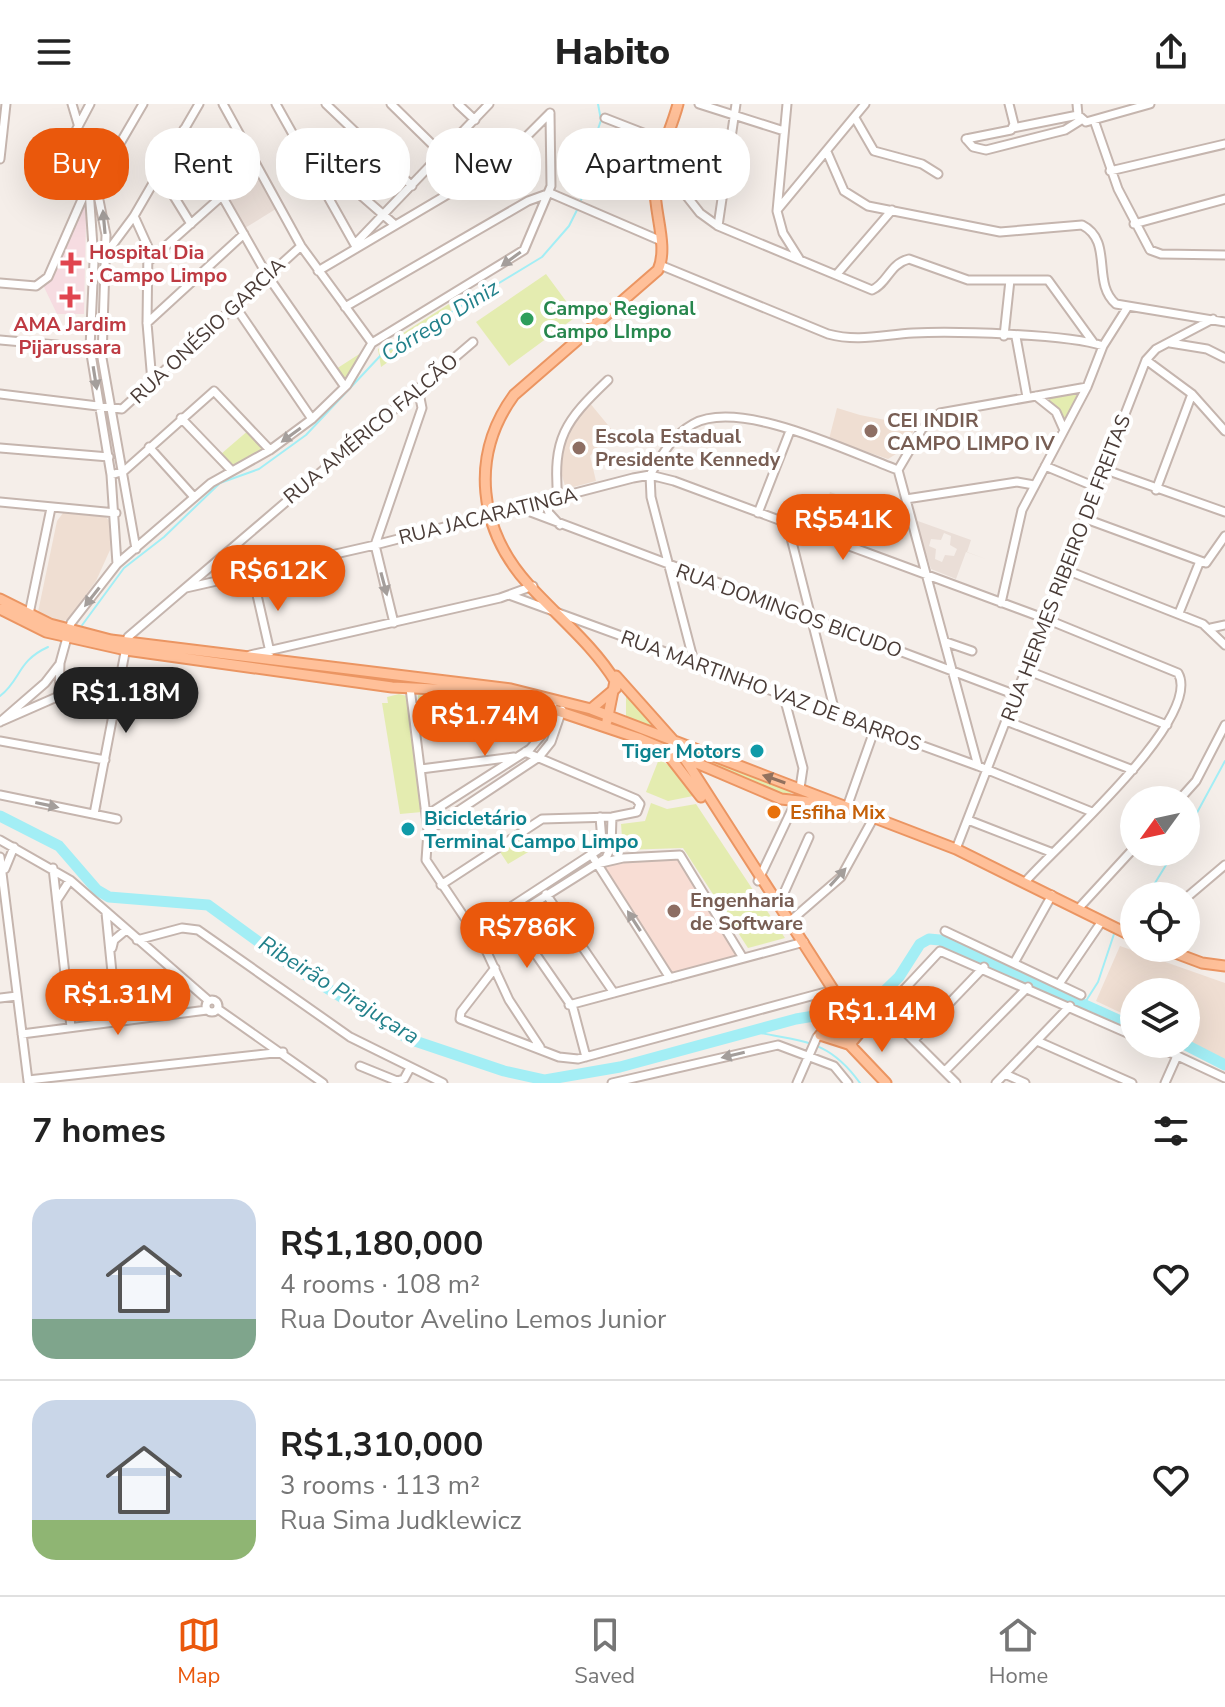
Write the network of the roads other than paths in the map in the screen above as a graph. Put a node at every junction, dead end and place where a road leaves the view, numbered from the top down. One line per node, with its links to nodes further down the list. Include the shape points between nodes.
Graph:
1 (6, 104): 40 (street)
2 (72, 104): 27 (street)
3 (90, 104): 27 (street)
4 (143, 104): 35 (street)
5 (199, 104): 29 (street)
6 (223, 104): 69 (street)
7 (276, 104): 30 (street)
8 (326, 104): 44 (street)
9 (391, 104): 37 (street)
10 (458, 104): 25 (street)
11 (489, 104): 25 (street)
12 (678, 104): 33 (main road)
13 (699, 104): 21 (street)
14 (736, 104): 21 (street)
15 (787, 104): 36 (street)
16 (865, 104): 24 (street)
17 (1009, 104): 34 (street)
18 (1077, 104): 22 (street)
19 (1150, 104): 20 (street)
20 (1126, 107): 26 (street)
21 (732, 114): 36 (street); 65 (street)
22 (1079, 117): 26 (street); 34 (street); 34 (street, via 1065,130 983,150 966,139)
23 (605, 118): 32 (street)
24 (855, 118): 39 (street); 43 (street, via 874,151)
25 (475, 120): 31 (street)
26 (1094, 120): 42 (street)
27 (78, 124): 28 (street)
28 (76, 128)
29 (185, 128)
30 (290, 128)
31 (467, 128)
32 (631, 128)
33 (669, 128)
34 (1013, 128)
35 (129, 130)
36 (784, 131): 59 (street)
37 (426, 138)
38 (1225, 144): 42 (street)
39 (827, 152): 58 (street, via 849,196); 59 (street)
40 (0, 159)
41 (426, 171): 44 (street)
42 (1110, 171): 63 (street)
43 (938, 174)
44 (412, 186): 61 (street)
45 (550, 193): 64 (street, via 550,113 499,164); 67 (street); 82 (street); 92 (street, one-way to 92, via 519,255)
46 (145, 197): 60 (street)
47 (1225, 199): 63 (street)
48 (98, 200): 70 (street, one-way to 48, via 105,216)
49 (176, 200): 62 (street)
50 (218, 200): 62 (street)
51 (224, 200): 66 (street)
52 (331, 200): 68 (street)
53 (366, 200): 61 (street)
54 (656, 200): 67 (main road)
55 (690, 200): 65 (street)
56 (78, 201): 57 (street); 80 (street, via 43,282)
57 (90, 201): 72 (street)
58 (892, 210): 77 (street); 83 (street, via 1000,232 1085,226 1099,245 1104,292)
59 (777, 211): 74 (street, via 783,233)
60 (134, 216): 70 (street); 73 (street, via 145,235)
61 (384, 216): 64 (street); 68 (street)
62 (191, 224): 73 (street)
63 (1134, 224): 71 (street, via 1152,252)
64 (395, 225): 68 (street)
65 (718, 226): 74 (street)
66 (244, 234): 78 (street); 86 (street)
67 (659, 240): 75 (main road)
68 (356, 245): 76 (street)
69 (301, 246): 76 (street); 78 (street, RUA ONÉSIO GARCIA)
70 (104, 255): 72 (street); 96 (street)
71 (1225, 255)
72 (94, 261): 95 (street)
73 (149, 261): 86 (street)
74 (801, 261): 77 (street)
75 (660, 265): 87 (street, via 841,337); 138 (main road, via 525,384 503,410 484,470)
76 (318, 271): 82 (street)
77 (837, 274): 79 (street, via 874,290 893,265 909,259 968,280)
78 (267, 275): 81 (street, RUA ONÉSIO GARCIA); 101 (street)
79 (1010, 280): 87 (street); 91 (street, via 1048,280)
80 (0, 283)
81 (235, 306): 100 (street, RUA ONÉSIO GARCIA); 110 (street)
82 (345, 307): 92 (street)
83 (1127, 308): 84 (street); 94 (street)
84 (1213, 319): 85 (street); 93 (street)
85 (1225, 322)
86 (147, 323): 100 (street)
87 (1004, 336): 88 (street)
88 (1016, 337): 91 (street); 106 (street)
89 (0, 340): 95 (street)
90 (473, 342): 103 (street, RUA AMÉRICO FALCÃO)
91 (1093, 342): 94 (street)
92 (372, 343): 101 (street)
93 (1168, 343): 97 (street, via 1207,349); 98 (street)
94 (1103, 346): 102 (street)
95 (90, 348): 96 (street); 107 (street, one-way to 107)
96 (101, 349): 108 (street)
97 (1225, 358)
98 (1146, 360): 105 (street); 121 (street, RUA HERMES RIBEIRO DE FREITAS)
99 (608, 380): 129 (street, via 560,437)
100 (152, 382): 108 (street, RUA ONÉSIO GARCIA, via 126,407)
101 (345, 387): 110 (street)
102 (1087, 387): 106 (street); 111 (street)
103 (418, 388): 143 (street, via 422,408); 152 (street, RUA AMÉRICO FALCÃO)
104 (0, 394): 107 (street)
105 (1192, 394): 113 (street); 127 (street)
106 (1031, 397): 111 (street, via 1056,412); 120 (street, via 940,413 922,429)
107 (100, 408): 108 (street); 117 (street)
108 (112, 410): 122 (street)
109 (181, 418): 114 (street); 116 (street, via 214,391); 119 (street)
110 (312, 419): 116 (street, one-way to 116)
111 (1064, 430): 118 (street)
112 (790, 431): 120 (street); 124 (street, via 745,416 704,419 675,438); 137 (street)
113 (1225, 431)
114 (149, 447): 122 (street); 128 (street)
115 (0, 448): 117 (street)
116 (270, 450): 119 (street)
117 (109, 457): 123 (street)
118 (1045, 466): 125 (street); 126 (street)
119 (231, 470): 128 (street)
120 (898, 470): 130 (street)
121 (1106, 470): 126 (street, RUA HERMES RIBEIRO DE FREITAS); 127 (street)
122 (124, 471): 123 (street); 144 (street)
123 (111, 475): 136 (street)
124 (650, 475): 129 (street, RUA JACARATINGA); 137 (street); 147 (street)
125 (1034, 485): 130 (street, via 1017,482); 155 (street, via 1015,528)
126 (1098, 488): 139 (street, RUA HERMES RIBEIRO DE FREITAS)
127 (1156, 490): 135 (street)
128 (194, 497): 144 (street)
129 (558, 499): 131 (street, RUA JACARATINGA)
130 (906, 499): 150 (street)
131 (545, 501): 134 (street, RUA JACARATINGA); 140 (street)
132 (0, 502): 133 (street)
133 (51, 508): 136 (street); 159 (street)
134 (520, 508): 138 (street, RUA JACARATINGA); 140 (street, RUA DOMINGOS BICUDO)
135 (1225, 512)
136 (116, 513): 146 (street)
137 (758, 513): 141 (street)
138 (489, 515): 143 (street, RUA JACARATINGA); 151 (main road, via 506,553)
139 (1086, 519): 145 (street); 148 (street, RUA HERMES RIBEIRO DE FREITAS)
140 (562, 526): 147 (street, RUA DOMINGOS BICUDO)
141 (793, 527): 150 (street); 160 (street, via 791,538)
142 (1225, 536): 145 (street, via 1210,561)
143 (375, 545): 149 (street, RUA JACARATINGA); 162 (street, one-way to 162)
144 (136, 549): 146 (street)
145 (1200, 561): 158 (street)
146 (117, 564): 165 (street, one-way to 165)
147 (671, 567): 160 (street, RUA DOMINGOS BICUDO); 173 (street)
148 (1066, 570): 158 (street); 161 (street, RUA HERMES RIBEIRO DE FREITAS)
149 (252, 573): 152 (street, RUA JACARATINGA); 169 (street)
150 (928, 576): 155 (street); 166 (street)
151 (532, 586): 153 (street); 157 (main road)
152 (186, 588): 168 (street, RUA AMÉRICO FALCÃO, via 128,637)
153 (509, 595): 157 (street, RUA MARTINHO VAZ DE BARROS); 162 (street)
154 (0, 599): 159 (main road)
155 (1001, 603): 161 (street)
156 (0, 609): 165 (main road, via 46,632)
157 (558, 612): 173 (street, RUA MARTINHO VAZ DE BARROS); 178 (main road, via 613,677); 192 (main road)
158 (1179, 613): 164 (street)
159 (29, 614): 165 (main road)
160 (811, 618): 176 (street, RUA DOMINGOS BICUDO); 188 (street)
161 (1046, 619): 175 (street, RUA HERMES RIBEIRO DE FREITAS); 193 (street, via 1178,673 1182,685)
162 (394, 623): 169 (street)
163 (1225, 625): 164 (street)
164 (1211, 628): 167 (street)
165 (67, 634): 168 (main road); 174 (street)
166 (946, 642): 170 (street); 176 (street)
167 (1225, 645)
168 (126, 647): 171 (main road); 177 (main road, via 392,687); 185 (street)
169 (270, 651): 171 (street); 172 (street)
170 (972, 651)
171 (241, 657): 172 (main road)
172 (273, 662): 177 (main road)
173 (694, 662): 181 (street, RUA MARTINHO VAZ DE BARROS)
174 (60, 663): 180 (street); 189 (street)
175 (1026, 670): 179 (street, RUA HERMES RIBEIRO DE FREITAS); 193 (street)
176 (954, 672): 179 (street, RUA DOMINGOS BICUDO); 206 (street)
177 (412, 682): 182 (main road); 183 (main road); 184 (street)
178 (616, 688): 186 (main road); 190 (main road)
179 (1016, 695): 191 (street, RUA HERMES RIBEIRO DE FREITAS)
180 (59, 696): 185 (street); 189 (street)
181 (784, 697): 188 (street, RUA MARTINHO VAZ DE BARROS); 213 (street, via 803,768)
182 (528, 701): 183 (main road); 187 (street)
183 (555, 705): 186 (main road); 187 (street); 190 (main road); 201 (street, via 541,736); 203 (street, via 551,742)
184 (413, 706): 187 (street, via 471,716); 207 (street)
185 (116, 708): 205 (street)
186 (591, 709): 190 (main road)
187 (518, 711)
188 (836, 716): 195 (street, RUA MARTINHO VAZ DE BARROS)
189 (1, 721)
190 (607, 721): 196 (main road); 197 (main road)
191 (1006, 721): 209 (street); 210 (street, RUA HERMES RIBEIRO DE FREITAS)
192 (658, 722): 196 (main road); 199 (main road)
193 (1167, 725): 209 (street)
194 (1225, 725): 212 (street)
195 (874, 731): 206 (street, RUA MARTINHO VAZ DE BARROS); 216 (street)
196 (655, 733): 197 (main road); 199 (main road)
197 (638, 738): 200 (main road)
198 (0, 741): 205 (street)
199 (676, 743): 204 (main road); 213 (main road, one-way to 199)
200 (660, 747): 204 (main road); 237 (main road)
201 (525, 752): 202 (street); 203 (street)
202 (516, 757): 207 (street); 219 (street)
203 (539, 757): 221 (street, via 639,802 635,813); 225 (street)
204 (684, 759): 208 (main road); 211 (main road)
205 (105, 760): 218 (street)
206 (978, 766): 210 (street, RUA MARTINHO VAZ DE BARROS)
207 (421, 769): 219 (street)
208 (708, 769): 211 (main road); 215 (main road)
209 (1133, 770): 217 (street)
210 (986, 771): 217 (street, RUA MARTINHO VAZ DE BARROS); 224 (street, RUA HERMES RIBEIRO DE FREITAS)
211 (700, 784): 237 (main road)
212 (1192, 786)
213 (802, 789): 215 (main road, via 805,796); 216 (main road)
214 (0, 795): 218 (street, one-way to 218)
215 (798, 801): 216 (main road); 237 (street)
216 (847, 807): 222 (main road)
217 (1092, 812): 230 (street)
218 (94, 814): 223 (street)
219 (427, 815): 225 (street)
220 (600, 817): 221 (street); 231 (street, via 601,847); 241 (street, via 542,819)
221 (612, 817): 234 (street, via 610,854)
222 (874, 817): 229 (main road); 250 (street, one-way to 222, via 841,877)
223 (117, 819)
224 (968, 820): 229 (street, RUA HERMES RIBEIRO DE FREITAS); 230 (street)
225 (428, 831): 241 (street, via 426,860)
226 (809, 837): 246 (street)
227 (0, 840): 228 (street)
228 (14, 847): 236 (street); 238 (street)
229 (956, 849): 240 (main road)
230 (1053, 853): 240 (street)
231 (591, 854): 234 (street); 255 (street)
232 (0, 857): 238 (street)
233 (1120, 863): 247 (street)
234 (597, 864): 243 (street); 261 (street, via 681,856); 267 (street, one-way to 234)
235 (1225, 865): 242 (street)
236 (53, 868): 239 (street); 245 (street)
237 (759, 878): 246 (main road); 250 (main road)
238 (3, 879): 273 (street)
239 (70, 880): 245 (street); 248 (street)
240 (1026, 881): 244 (main road)
241 (441, 885): 255 (street)
242 (1200, 886)
243 (546, 894): 249 (street); 271 (street)
244 (1052, 895): 247 (main road); 263 (street)
245 (56, 902): 282 (street)
246 (779, 904): 250 (main road)
247 (1078, 909): 251 (main road)
248 (106, 913): 252 (street); 260 (street)
249 (510, 917): 255 (street); 275 (street)
250 (788, 922): 258 (main road)
251 (1106, 923): 254 (main road); 268 (street)
252 (126, 930): 257 (street); 260 (street, via 114,940)
253 (945, 931): 263 (street)
254 (1120, 931)
255 (476, 934): 266 (street)
256 (155, 935): 257 (street); 259 (street); 296 (street, via 198,930 350,1037)
257 (137, 940): 259 (street)
258 (801, 943): 261 (street); 270 (main road)
259 (151, 952): 276 (street)
260 (111, 958): 280 (street)
261 (743, 958): 267 (street)
262 (1199, 962): 264 (main road)
263 (1014, 963): 268 (street)
264 (1225, 966)
265 (984, 967): 269 (street); 278 (street, via 947,951 933,955); 286 (street)
266 (495, 968): 289 (street); 289 (street, via 459,1017)
267 (670, 978): 271 (street)
268 (1059, 984): 272 (street)
269 (1028, 987): 277 (street); 297 (street)
270 (830, 991): 281 (main road); 292 (street)
271 (614, 993): 275 (street)
272 (1081, 995)
273 (17, 996): 274 (street); 284 (street)
274 (0, 998)
275 (569, 1005): 292 (street)
276 (208, 1006): 280 (street); 290 (street)
277 (1070, 1006): 283 (street); 287 (street)
278 (884, 1011): 279 (street); 286 (street)
279 (870, 1020): 281 (street); 288 (main road)
280 (117, 1022): 282 (street)
281 (839, 1024): 285 (street); 288 (main road)
282 (71, 1027): 284 (street)
283 (1120, 1029)
284 (22, 1034): 301 (street)
285 (820, 1037): 288 (main road); 291 (street)
286 (914, 1040): 297 (street)
287 (1037, 1041): 298 (street); 311 (street)
288 (848, 1044): 307 (main road)
289 (541, 1048): 292 (street, via 564,1058)
290 (283, 1052): 300 (street); 302 (street)
291 (810, 1053): 304 (street, one-way to 304, via 771,1046); 305 (street); 306 (street, via 834,1066)
292 (586, 1057)
293 (1176, 1058): 312 (street)
294 (1181, 1058): 299 (street)
295 (360, 1066): 296 (street, via 397,1081)
296 (410, 1068): 303 (street)
297 (945, 1071): 308 (street)
298 (1005, 1074): 309 (street); 310 (street)
299 (1225, 1078)
300 (78, 1080): 301 (street)
301 (28, 1081)
302 (323, 1083)
303 (443, 1083)
304 (612, 1083)
305 (797, 1083)
306 (848, 1083)
307 (886, 1083)
308 (956, 1083)
309 (996, 1083)
310 (1025, 1083)
311 (1132, 1083)
312 (1165, 1083)

